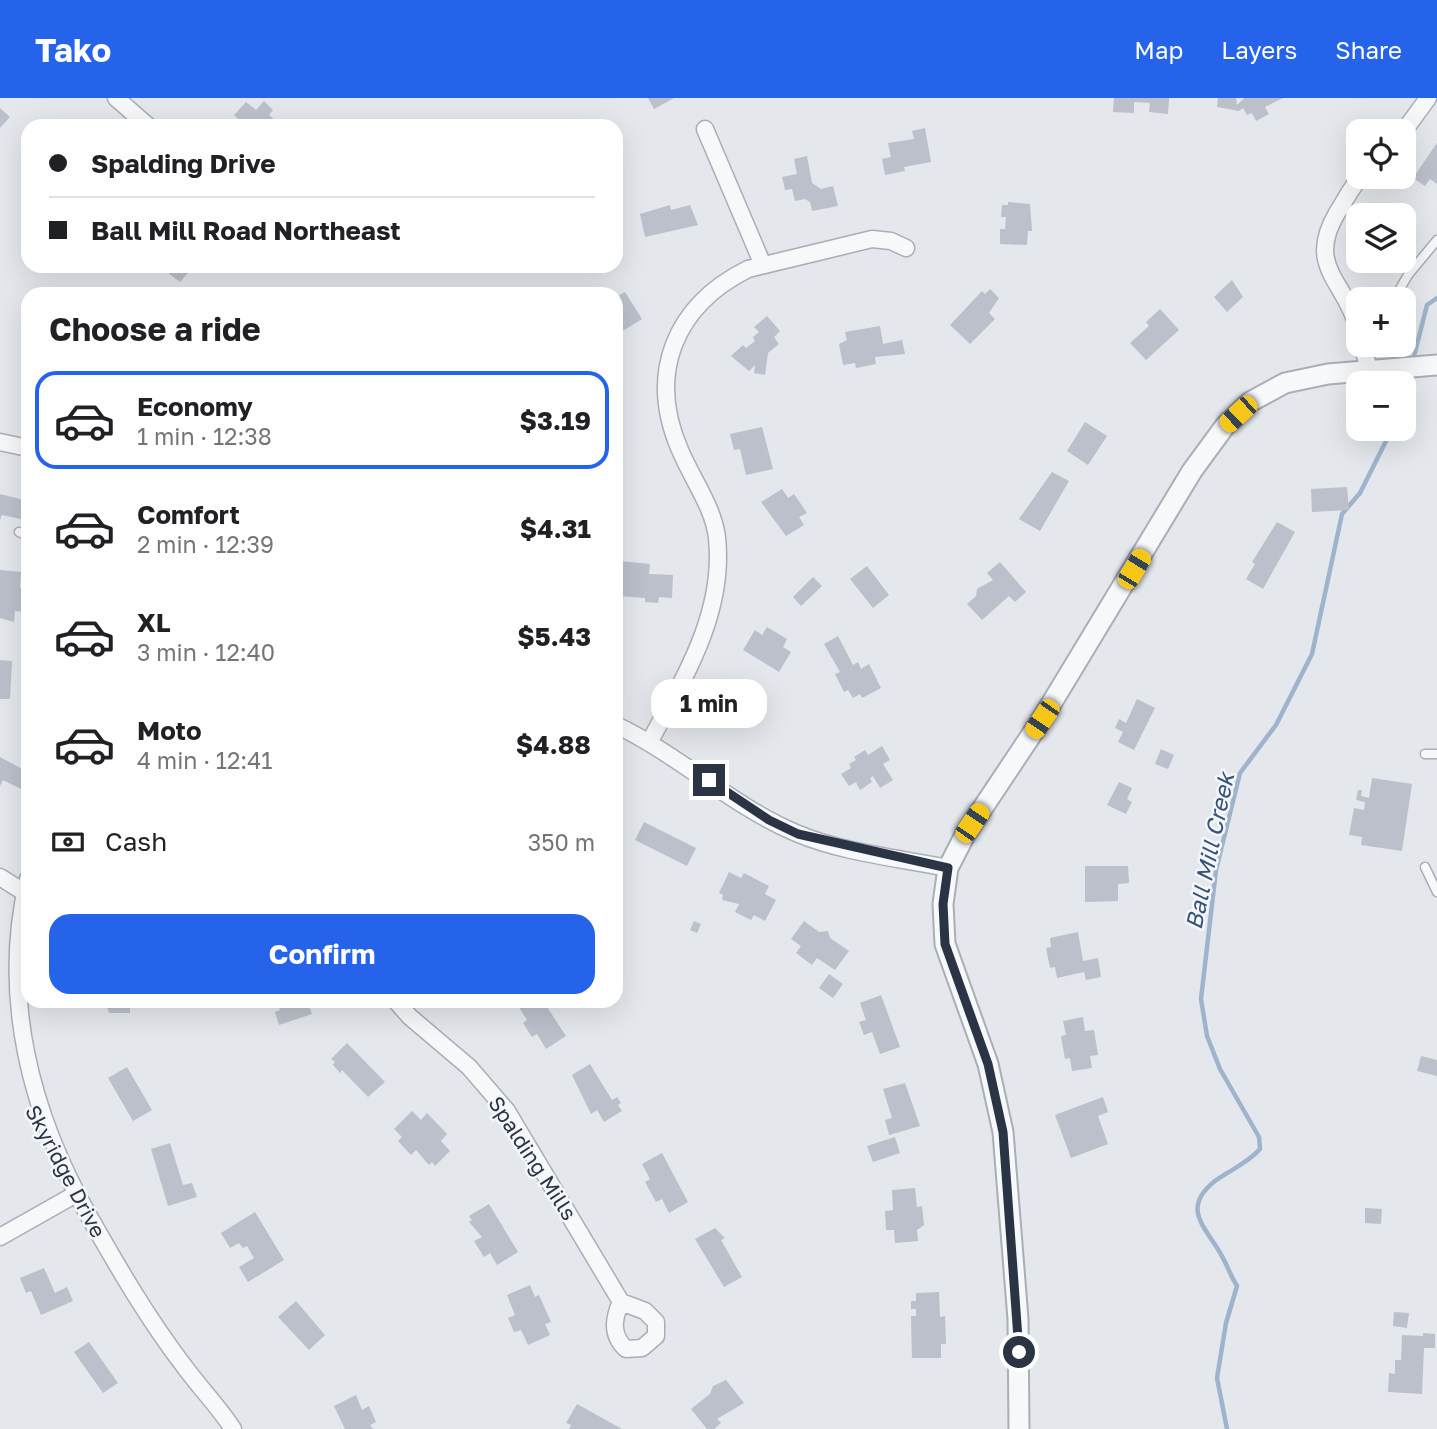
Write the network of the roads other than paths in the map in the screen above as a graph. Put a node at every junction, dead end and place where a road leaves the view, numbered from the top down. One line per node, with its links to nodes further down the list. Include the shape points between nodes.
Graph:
1 (116, 98): 3 (street)
2 (1428, 98): 4 (street)
3 (140, 119)
4 (1413, 119)
5 (705, 129): 9 (street)
6 (1353, 189): 11 (street, via 1329,227 1323,252)
7 (1437, 240): 10 (lane)
8 (906, 248): 9 (street, via 872,239)
9 (763, 265): 18 (street, via 731,278 700,302 680,329 668,361 668,418 715,526 717,567 714,601 702,641)
10 (1401, 287)
11 (1346, 303)
12 (1366, 357): 14 (street)
13 (1437, 365): 14 (street)
14 (1369, 369): 22 (street, via 1285,383 1251,402 1225,426 1192,471 1042,719 966,832)
15 (0, 442): 16 (street)
16 (21, 446)
17 (623, 728): 18 (street)
18 (650, 741): 22 (street, via 769,820 798,834)
19 (1425, 754): 20 (lane)
20 (1437, 754)
21 (1425, 867): 25 (lane)
22 (948, 868): 32 (street, via 943,904 945,944 988,1064 1003,1132 1018,1327)
23 (0, 877): 24 (street)
24 (21, 884)
25 (1437, 892)
26 (21, 895): 28 (street, Skyridge Drive, via 4,956 6,1022 31,1107)
27 (402, 1008): 30 (street, Spalding Mills, via 469,1067 507,1111)
28 (76, 1194): 29 (street); 31 (street, Skyridge Drive, via 151,1320)
29 (0, 1237)
30 (621, 1302)
31 (233, 1429)
32 (1019, 1429)

